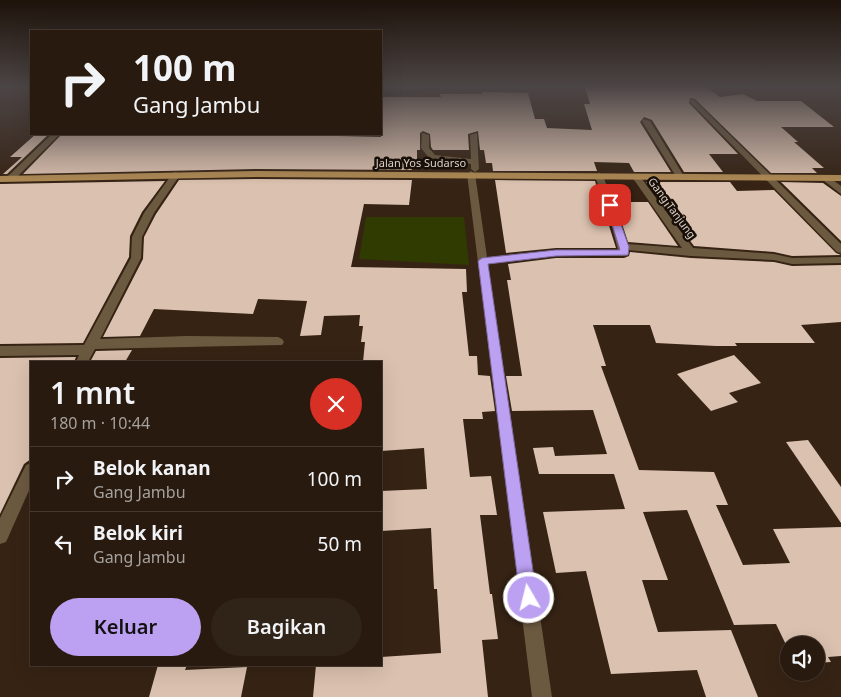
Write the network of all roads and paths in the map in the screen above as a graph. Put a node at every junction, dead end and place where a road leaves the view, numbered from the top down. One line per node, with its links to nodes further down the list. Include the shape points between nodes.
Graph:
1 (710, 120): 12 (street)
2 (646, 121): 11 (street)
3 (425, 134): 6 (street, via 427,154)
4 (55, 135): 10 (street)
5 (474, 135): 6 (street)
6 (474, 170): 7 (main road, Jalan Yos Sudarso); 8 (main road, Jalan Yos Sudarso); 21 (street)
7 (176, 175): 10 (main road, Jalan Yos Sudarso); 23 (street, via 137,238 136,258)
8 (599, 176): 9 (main road, Jalan Yos Sudarso); 17 (street)
9 (636, 177): 11 (main road, Jalan Yos Sudarso); 19 (street, Gang Tanjung)
10 (10, 178): 15 (main road, Jalan Yos Sudarso)
11 (681, 178): 12 (main road, Jalan Yos Sudarso)
12 (768, 178): 13 (main road, Jalan Yos Sudarso); 18 (street)
13 (826, 178): 14 (main road, Jalan Yos Sudarso); 16 (street)
14 (841, 178)
15 (0, 179)
16 (841, 191)
17 (624, 247): 19 (street); 21 (street, via 625,252 622,253 556,253)
18 (841, 250)
19 (690, 253): 20 (street, via 774,257 792,261)
20 (841, 260)
21 (482, 261): 28 (street)
22 (278, 342): 23 (street, via 187,341)
23 (90, 347): 24 (street); 25 (street)
24 (0, 351)
25 (83, 361)
26 (30, 472): 27 (street)
27 (0, 536)
28 (542, 697)

